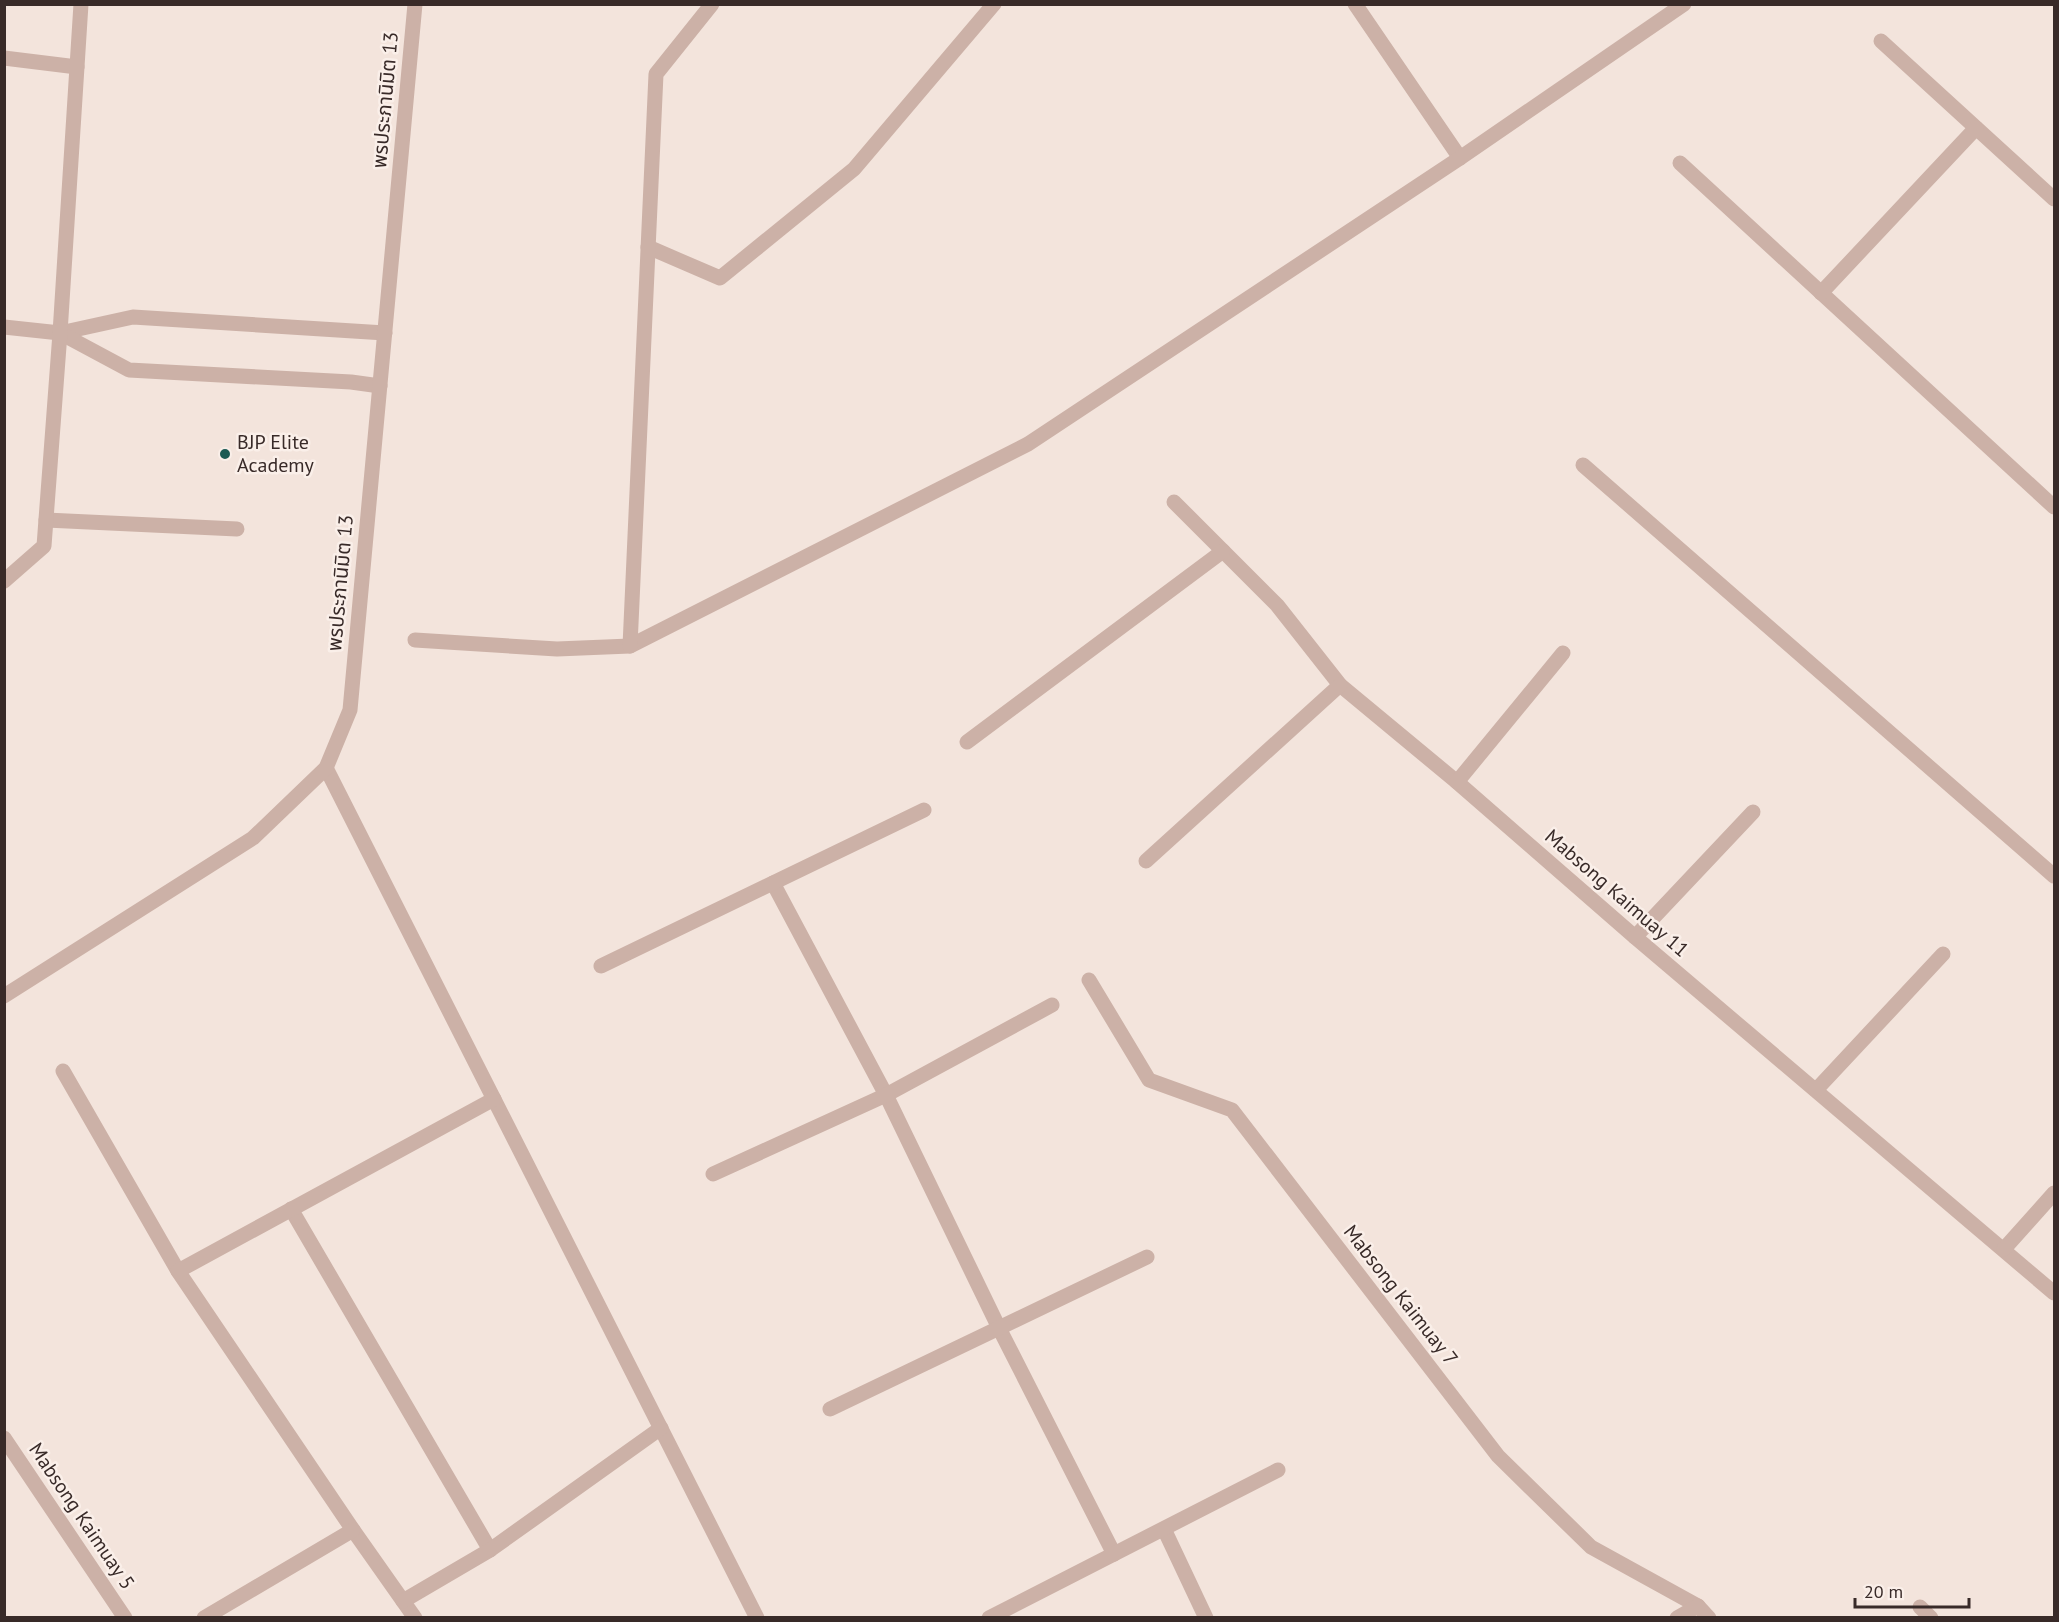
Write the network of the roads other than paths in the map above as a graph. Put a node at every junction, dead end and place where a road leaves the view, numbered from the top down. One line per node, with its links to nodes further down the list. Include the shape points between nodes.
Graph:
1 (81, 4): 9 (street)
2 (415, 4): 18 (street, พรประภานิมิต 13)
3 (712, 4): 14 (street, via 656,74)
4 (994, 4): 14 (street, via 854,169 720,278)
5 (1355, 4): 11 (street)
6 (1684, 4): 11 (street)
7 (1881, 41): 10 (street)
8 (4, 58): 9 (street)
9 (76, 67): 17 (street)
10 (1976, 128): 13 (street); 15 (street)
11 (1460, 158): 28 (street, via 1028,444)
12 (1680, 163): 15 (street)
13 (2055, 199)
14 (648, 247): 28 (street)
15 (1821, 293): 22 (street)
16 (4, 327): 17 (street)
17 (60, 333): 18 (street, via 133,317); 19 (street, via 129,370); 23 (street)
18 (385, 333): 19 (street, พรประภานิมิต 13)
19 (380, 386): 32 (street, พรประภานิมิต 13, via 350,710)
20 (1583, 465): 37 (street)
21 (1174, 502): 25 (street, Mabsong Kaimuay 11)
22 (2055, 507)
23 (46, 520): 24 (street); 26 (street, via 44,546)
24 (237, 529)
25 (1223, 551): 30 (street, Mabsong Kaimuay 11, via 1277,605); 31 (street)
26 (4, 581)
27 (415, 640): 28 (street, via 557,648)
28 (630, 646)
29 (1563, 653): 33 (street)
30 (1340, 685): 33 (street, Mabsong Kaimuay 11); 36 (street)
31 (967, 742)
32 (326, 768): 43 (street, พรประภานิมิต 13, via 253,838); 48 (street)
33 (1457, 782): 39 (street, Mabsong Kaimuay 11)
34 (924, 810): 38 (street)
35 (1753, 812): 39 (street)
36 (1146, 861)
37 (2055, 876)
38 (773, 883): 41 (street); 47 (street)
39 (1635, 937): 46 (street, Mabsong Kaimuay 11)
40 (1943, 954): 46 (street)
41 (601, 966)
42 (1089, 980): 66 (street, Mabsong Kaimuay 7, via 1149,1080 1232,1110 1498,1456 1591,1547)
43 (4, 996)
44 (1052, 1005): 47 (street)
45 (63, 1071): 54 (street)
46 (1816, 1090): 52 (street, Mabsong Kaimuay 11)
47 (886, 1095): 49 (street); 56 (street)
48 (494, 1099): 51 (street); 58 (street)
49 (713, 1174)
50 (2055, 1193): 52 (street)
51 (291, 1209): 54 (street); 63 (street)
52 (2004, 1249): 55 (street, Mabsong Kaimuay 11)
53 (1147, 1257): 56 (street)
54 (178, 1270): 62 (street)
55 (2055, 1293)
56 (999, 1328): 57 (street); 64 (street)
57 (830, 1409)
58 (661, 1428): 63 (street); 70 (street)
59 (4, 1438): 67 (street, Mabsong Kaimuay 5)
60 (1278, 1470): 61 (street)
61 (1164, 1528): 64 (street); 72 (street)
62 (353, 1530): 65 (street); 68 (street)
63 (490, 1550): 65 (street)
64 (1114, 1554): 71 (street)
65 (403, 1601): 69 (street)
66 (1703, 1612): 73 (street)
67 (125, 1617)
68 (204, 1617)
69 (415, 1617)
70 (757, 1617)
71 (989, 1617)
72 (1206, 1617)
73 (1677, 1617)

